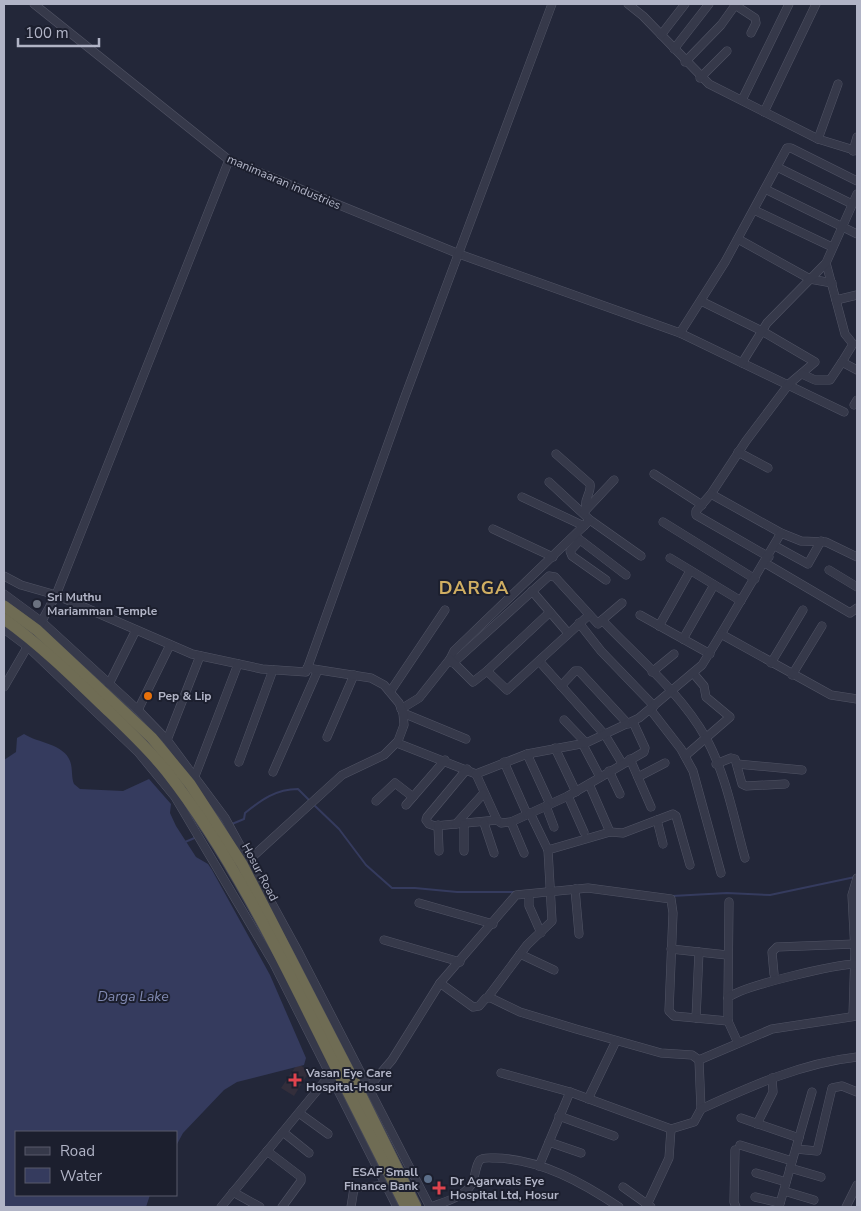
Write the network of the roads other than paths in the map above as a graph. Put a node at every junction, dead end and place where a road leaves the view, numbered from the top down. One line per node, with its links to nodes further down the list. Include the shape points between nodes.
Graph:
1 (34, 4): 22 (street, manimaaran industries)
2 (552, 4): 33 (street)
3 (628, 4): 11 (street, via 644,16)
4 (685, 4): 11 (street)
5 (709, 4): 12 (street)
6 (789, 4): 17 (street)
7 (806, 4): 9 (street)
8 (735, 5): 10 (street, via 755,18); 14 (street, via 721,25)
9 (816, 6): 18 (street)
10 (751, 33)
11 (661, 36): 12 (street)
12 (674, 50): 14 (street)
13 (727, 51): 15 (street)
14 (685, 62): 15 (street)
15 (700, 78): 17 (street)
16 (838, 84): 20 (street)
17 (742, 100): 18 (street)
18 (764, 112): 20 (street)
19 (857, 137): 21 (street)
20 (818, 139): 21 (street)
21 (855, 151)
22 (229, 160): 33 (street, manimaaran industries); 81 (street)
23 (776, 166): 24 (street, via 789,147); 25 (street); 27 (street)
24 (857, 181)
25 (765, 189): 28 (street); 29 (street)
26 (857, 194): 27 (street)
27 (852, 204): 29 (street)
28 (754, 210): 31 (street); 32 (street)
29 (842, 225): 30 (street); 32 (street)
30 (857, 234)
31 (738, 238): 35 (street); 39 (street)
32 (832, 246): 34 (street)
33 (459, 254): 41 (street, manimaaran industries); 110 (street)
34 (826, 263): 35 (street); 36 (street)
35 (810, 280): 36 (street); 40 (street)
36 (832, 283): 38 (street)
37 (857, 295): 38 (street)
38 (836, 300): 42 (street, via 845,334 853,344)
39 (701, 301): 40 (street); 41 (street)
40 (762, 331): 43 (street); 45 (street, via 814,360 815,364)
41 (680, 333): 43 (street, manimaaran industries)
42 (842, 362): 44 (street); 45 (street, via 830,380 815,380)
43 (742, 363): 46 (street, manimaaran industries)
44 (857, 370)
45 (802, 374): 46 (street)
46 (789, 384): 47 (street, manimaaran industries); 48 (street)
47 (844, 412)
48 (738, 452): 50 (street); 54 (street)
49 (556, 454): 57 (street, via 590,484)
50 (768, 468)
51 (654, 474): 56 (street)
52 (614, 480): 57 (street)
53 (549, 482): 57 (street)
54 (711, 494): 56 (street); 62 (street)
55 (522, 497): 60 (street)
56 (702, 505): 70 (street, via 696,515)
57 (584, 511): 58 (street)
58 (590, 520): 60 (street); 66 (street)
59 (663, 522): 75 (street)
60 (584, 526): 63 (street)
61 (493, 529): 67 (street)
62 (782, 533): 64 (street, via 801,541); 65 (street)
63 (578, 538): 67 (street); 73 (street); 76 (street, via 570,551 572,556)
64 (822, 542): 65 (street, via 808,564); 68 (street)
65 (775, 546): 70 (street)
66 (641, 556)
67 (553, 557): 106 (street, via 454,651)
68 (857, 557)
69 (670, 558): 72 (street)
70 (767, 560): 75 (street); 85 (street, via 850,613)
71 (829, 570): 77 (street)
72 (690, 571): 78 (street); 94 (street)
73 (626, 575)
74 (4, 576): 81 (street, via 20,585)
75 (755, 579): 82 (street)
76 (606, 580)
77 (856, 583)
78 (714, 585): 82 (street); 101 (street)
79 (532, 591): 88 (street); 89 (street, via 553,576); 106 (street)
80 (4, 594): 100 (street)
81 (56, 595): 97 (street); 100 (street)
82 (741, 601): 99 (street)
83 (622, 603): 92 (street)
84 (4, 606): 100 (highway, Hosur Road)
85 (857, 608)
86 (445, 610): 121 (street)
87 (803, 610): 108 (street)
88 (550, 612): 98 (street); 113 (street)
89 (589, 615): 92 (street, via 598,624); 93 (street)
90 (640, 615): 94 (street)
91 (4, 620): 100 (highway, Hosur Road)
92 (602, 620): 114 (street)
93 (579, 623): 98 (street); 124 (street)
94 (659, 626): 101 (street)
95 (822, 626): 117 (street)
96 (4, 629): 100 (street)
97 (136, 630): 102 (street); 118 (street)
98 (568, 633): 107 (street)
99 (721, 634): 104 (street); 108 (street)
100 (35, 635): 118 (street); 120 (street); 167 (highway, Hosur Road, via 152,738); 179 (highway, Hosur Road, via 143,744 166,772)
101 (683, 639): 104 (street)
102 (170, 645): 105 (street); 125 (street)
103 (674, 654): 114 (street)
104 (710, 654): 115 (street)
105 (200, 656): 109 (street); 133 (street)
106 (452, 661): 113 (street, via 473,682); 126 (street, via 419,698)
107 (539, 661): 113 (street, via 507,690); 119 (street)
108 (771, 663): 117 (street)
109 (238, 664): 111 (street); 152 (street)
110 (307, 668): 111 (street, via 306,672); 112 (street)
111 (273, 670): 141 (street)
112 (318, 670): 116 (street); 150 (street)
113 (487, 671)
114 (652, 672): 122 (street)
115 (693, 673): 122 (street); 131 (street, via 704,686 706,697 730,717)
116 (354, 675): 121 (street, via 371,678); 130 (street)
117 (792, 675): 123 (street, via 831,695)
118 (109, 684): 125 (street)
119 (561, 686): 128 (street, via 579,671); 129 (street)
120 (4, 687)
121 (390, 692): 126 (street)
122 (672, 693): 124 (street); 131 (street)
123 (857, 699)
124 (652, 708): 128 (street); 138 (street)
125 (138, 710): 133 (street)
126 (402, 711): 132 (street); 134 (street, via 404,725)
127 (564, 720): 135 (street)
128 (631, 723): 129 (street); 139 (street, via 645,750)
129 (605, 735): 135 (street); 143 (street)
130 (328, 737)
131 (706, 738): 138 (street); 145 (street)
132 (466, 739)
133 (167, 740): 152 (street)
134 (397, 743): 140 (street); 186 (street, via 384,755 342,775)
135 (584, 743): 136 (street); 153 (street)
136 (555, 748): 137 (street); 157 (street)
137 (527, 754): 142 (street); 164 (street)
138 (685, 756): 188 (street, via 697,781)
139 (630, 759): 143 (street); 154 (street)
140 (445, 760): 147 (street); 161 (street)
141 (239, 762)
142 (504, 762): 151 (street); 166 (street)
143 (622, 763): 149 (street)
144 (665, 763): 154 (street)
145 (716, 764): 146 (street, via 731,758); 185 (street)
146 (737, 764): 148 (street); 156 (street, via 743,785)
147 (467, 769): 151 (street); 173 (street, via 427,817 429,824)
148 (802, 770)
149 (609, 771): 153 (street); 159 (street)
150 (273, 772)
151 (476, 774): 158 (street)
152 (195, 776): 167 (street)
153 (600, 777): 155 (street)
154 (638, 777): 165 (street)
155 (589, 784): 157 (street); 176 (street)
156 (785, 784)
157 (576, 792): 160 (street)
158 (483, 794): 168 (street); 172 (street)
159 (620, 794)
160 (568, 796): 164 (street); 175 (street)
161 (414, 797): 162 (street, via 396,783); 163 (street)
162 (376, 801)
163 (406, 805)
164 (548, 805): 166 (street); 174 (street)
165 (651, 807)
166 (529, 814): 170 (street); 180 (street)
167 (220, 820): 177 (highway, Hosur Road)
168 (497, 820): 170 (street); 171 (street)
169 (657, 820): 176 (street, via 623,833); 178 (street); 187 (street, via 670,814 676,816)
170 (511, 822): 183 (street)
171 (484, 823): 172 (street); 184 (street)
172 (460, 824): 173 (street); 182 (street)
173 (438, 826): 181 (street)
174 (554, 827)
175 (584, 832)
176 (610, 832): 180 (street)
177 (231, 836): 186 (street); 221 (highway, Hosur Road)
178 (663, 844)
179 (211, 846): 219 (street); 221 (highway, Hosur Road, via 252,903)
180 (548, 850): 191 (street)
181 (439, 851)
182 (464, 851)
183 (524, 852)
184 (494, 853)
185 (745, 858)
186 (249, 860): 222 (street)
187 (690, 865)
188 (721, 873)
189 (857, 878): 199 (street, via 852,895)
190 (575, 889): 191 (street); 197 (street); 200 (street, via 594,888 671,899)
191 (550, 892): 192 (street); 196 (street, via 552,921)
192 (529, 895): 195 (street, via 516,895); 196 (street, via 529,906)
193 (729, 902): 203 (street)
194 (419, 903): 195 (street)
195 (493, 924): 205 (street)
196 (540, 933): 202 (street)
197 (578, 934)
198 (384, 940): 205 (street)
199 (855, 940): 204 (street); 207 (street, via 777,946 772,952)
200 (671, 949): 201 (street); 212 (street, via 669,1011 674,1016)
201 (699, 952): 203 (street); 212 (street)
202 (520, 954): 206 (street); 209 (street)
203 (727, 955): 210 (street)
204 (856, 960): 210 (street, via 735,992); 211 (street)
205 (460, 962): 208 (street)
206 (554, 970)
207 (774, 974)
208 (440, 983): 209 (street, via 474,1007); 222 (street, via 392,1060)
209 (488, 997): 214 (street, via 520,1012)
210 (728, 998): 213 (street)
211 (855, 1016): 215 (street, via 772,1029)
212 (696, 1018): 213 (street)
213 (728, 1021): 215 (street)
214 (616, 1041): 217 (street, via 666,1054 692,1055); 226 (street)
215 (738, 1043): 217 (street)
216 (857, 1057): 220 (street)
217 (699, 1060): 227 (street)
218 (501, 1073): 223 (street)
219 (329, 1076): 228 (street); 245 (street)
220 (772, 1078): 227 (street); 231 (street, via 773,1092)
221 (351, 1086): 264 (highway, Hosur Road, bridge); 265 (highway, Hosur Road, bridge)
222 (368, 1088): 243 (street)
223 (570, 1092): 226 (street); 229 (street)
224 (812, 1092): 236 (street)
225 (857, 1092): 238 (street, via 842,1086 832,1088 819,1147 814,1152)
226 (588, 1099): 232 (street)
227 (701, 1109): 232 (street, via 694,1122)
228 (299, 1113): 233 (street); 234 (street)
229 (559, 1116): 235 (street); 237 (street)
230 (741, 1118): 231 (street)
231 (757, 1124): 236 (street)
232 (671, 1129): 268 (street, via 669,1158)
233 (283, 1132): 239 (street); 240 (street)
234 (328, 1134)
235 (614, 1136)
236 (799, 1138): 238 (street)
237 (549, 1142): 241 (street); 244 (street)
238 (796, 1149): 242 (street)
239 (267, 1151): 255 (street); 262 (street, via 301,1177)
240 (309, 1152)
241 (581, 1153)
242 (791, 1164): 248 (street); 249 (street); 269 (street, via 737,1147)
243 (408, 1166): 245 (street, via 395,1175); 247 (street)
244 (539, 1166): 266 (street, via 498,1158 481,1159 472,1185 463,1193); 267 (street, via 588,1187)
245 (379, 1172): 252 (street)
246 (756, 1173): 249 (street)
247 (412, 1174): 251 (street); 252 (street)
248 (821, 1177)
249 (786, 1182): 254 (street)
250 (857, 1185): 270 (street)
251 (419, 1186): 258 (street, via 403,1190); 266 (street)
252 (387, 1187): 258 (street); 263 (street, via 354,1188)
253 (624, 1187): 268 (street)
254 (784, 1191): 257 (street); 259 (street)
255 (233, 1192): 260 (street); 261 (street)
256 (755, 1197): 259 (street)
257 (814, 1200)
258 (395, 1204)
259 (780, 1205)
260 (221, 1207)
261 (260, 1207)
262 (282, 1207)
263 (351, 1207)
264 (406, 1207)
265 (416, 1207)
266 (431, 1207)
267 (619, 1207)
268 (648, 1207)
269 (736, 1207)
270 (846, 1207)

